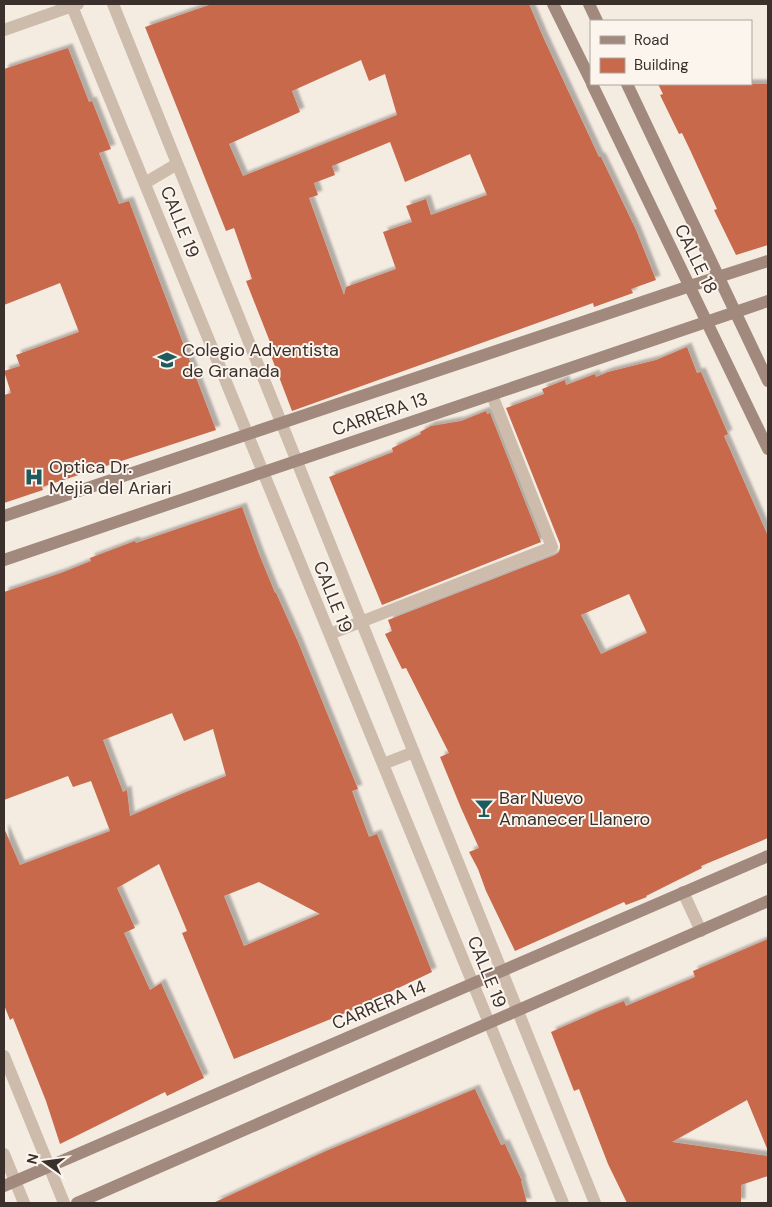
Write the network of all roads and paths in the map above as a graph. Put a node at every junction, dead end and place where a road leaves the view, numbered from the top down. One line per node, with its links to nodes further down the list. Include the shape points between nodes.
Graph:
1 (74, 4): 6 (street); 11 (street, CALLE 19)
2 (113, 4): 10 (street, CALLE 19)
3 (553, 4): 7 (street, CALLE 18)
4 (589, 4): 5 (street)
5 (597, 20)
6 (4, 30)
7 (590, 81)
8 (592, 85): 14 (street, CALLE 18)
9 (627, 85): 13 (street, CALLE 18)
10 (178, 164): 11 (street); 20 (street, CALLE 19)
11 (145, 183): 21 (street, CALLE 19)
12 (768, 261): 13 (street, CARRERA 13)
13 (719, 277): 14 (street, CARRERA 13); 16 (street, CALLE 18)
14 (690, 286): 17 (street, CALLE 18); 20 (street, CARRERA 13)
15 (768, 301): 16 (street, CARRERA 13)
16 (735, 312): 17 (street, CARRERA 13); 18 (street, CALLE 18)
17 (706, 321): 19 (street, CARRERA 13); 22 (street, CALLE 18)
18 (768, 381)
19 (492, 395): 23 (street, CARRERA 13); 27 (street, via 552,546)
20 (282, 423): 21 (street, CARRERA 13); 23 (street, CALLE 19)
21 (248, 435): 24 (street, CALLE 19); 25 (street, CARRERA 13)
22 (768, 449)
23 (297, 460): 24 (street, CARRERA 13); 27 (street, CALLE 19)
24 (264, 472): 26 (street, CARRERA 13); 28 (street, CALLE 19)
25 (4, 516)
26 (4, 560)
27 (361, 621): 28 (street); 29 (street, CALLE 19)
28 (330, 634): 30 (street, CALLE 19)
29 (414, 752): 30 (street); 35 (street, CALLE 19)
30 (383, 764): 36 (street, CALLE 19)
31 (768, 856): 32 (street, CARRERA 14)
32 (683, 892): 34 (street); 35 (street, CARRERA 14)
33 (768, 901): 34 (street)
34 (701, 931): 37 (street)
35 (502, 971): 36 (street, CARRERA 14); 37 (street, CALLE 19)
36 (473, 983): 38 (street, CALLE 19); 41 (street, CARRERA 14)
37 (518, 1010): 38 (street); 47 (street, CALLE 19)
38 (489, 1023): 45 (street); 46 (street, CALLE 19)
39 (4, 1056): 41 (street)
40 (4, 1154): 42 (street)
41 (49, 1167): 42 (street, CARRERA 14); 44 (street)
42 (9, 1184): 43 (street)
43 (24, 1203)
44 (64, 1203)
45 (77, 1203)
46 (563, 1203)
47 (596, 1203)

